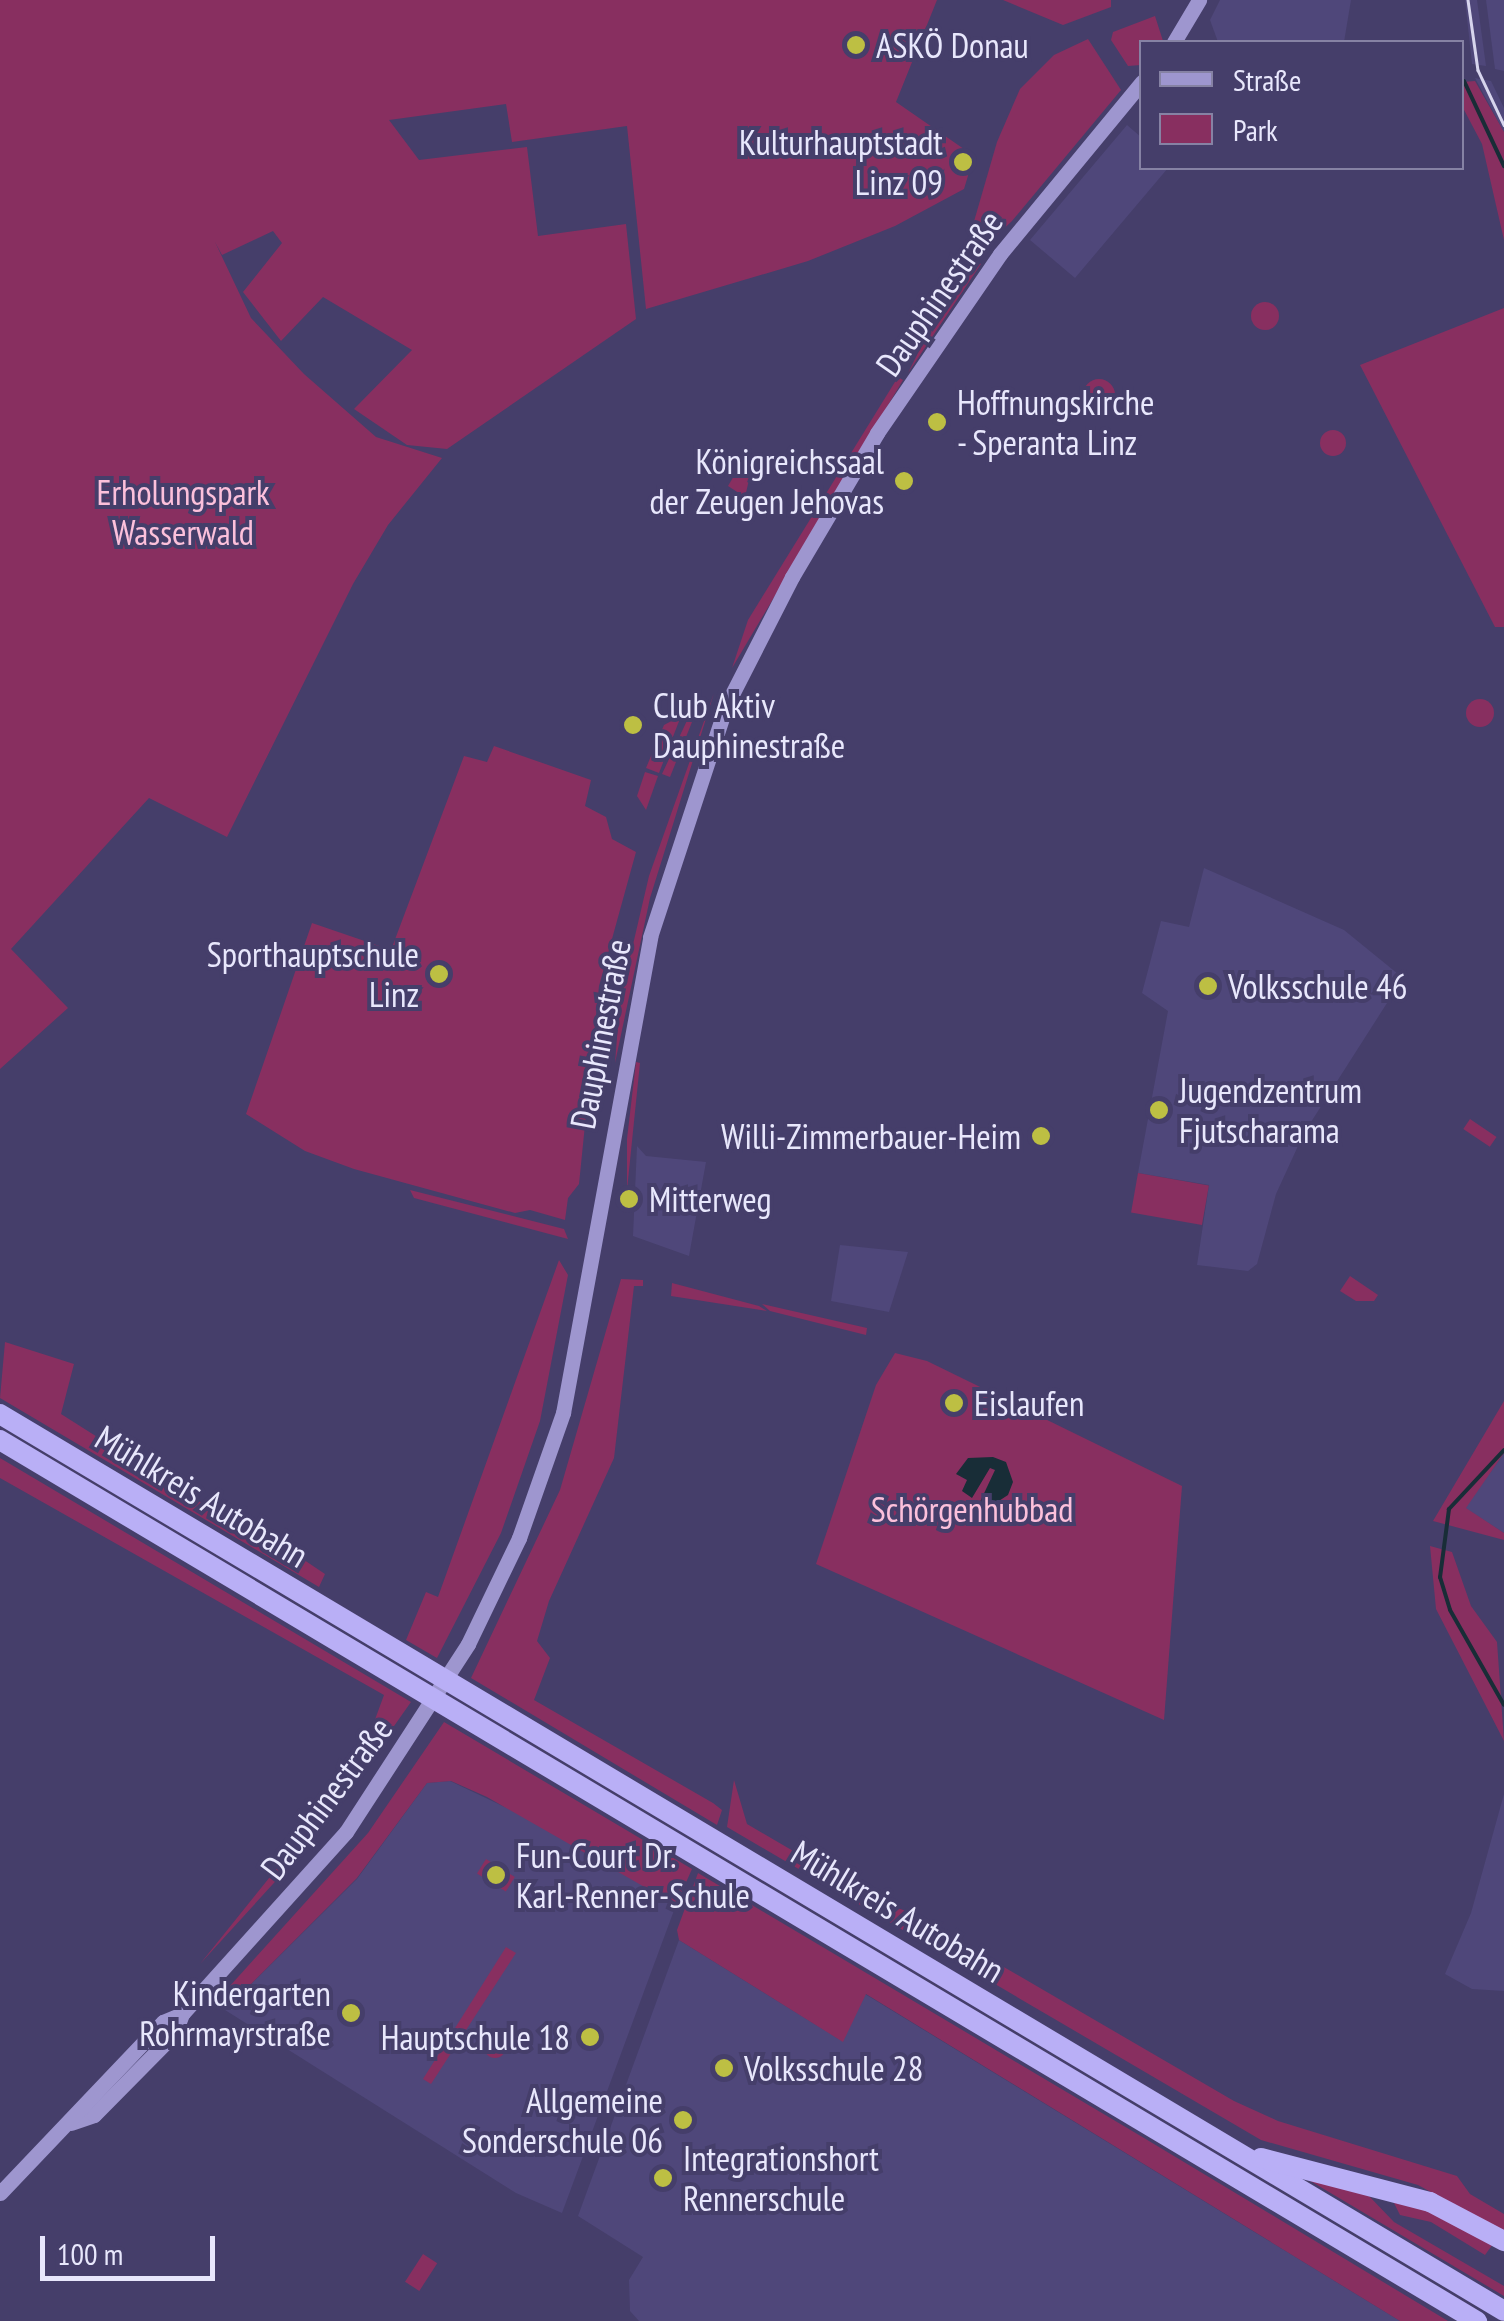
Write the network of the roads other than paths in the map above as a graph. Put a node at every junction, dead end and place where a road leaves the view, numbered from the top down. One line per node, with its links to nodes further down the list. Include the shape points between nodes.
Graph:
1 (1199, 0): 2 (main road)
2 (1175, 40)
3 (1139, 86): 7 (main road, Dauphinestraße, via 1016,234 886,420 792,577 726,706 650,937 563,1412 525,1524 468,1644 346,1832 182,2014 163,2022)
4 (0, 1414): 6 (highway, Mühlkreis Autobahn)
5 (0, 1440): 10 (highway, Mühlkreis Autobahn)
6 (1235, 2150): 8 (highway, via 1430,2202); 9 (highway, Mühlkreis Autobahn)
7 (0, 2193)
8 (1504, 2240)
9 (1504, 2311)
10 (1477, 2321)

